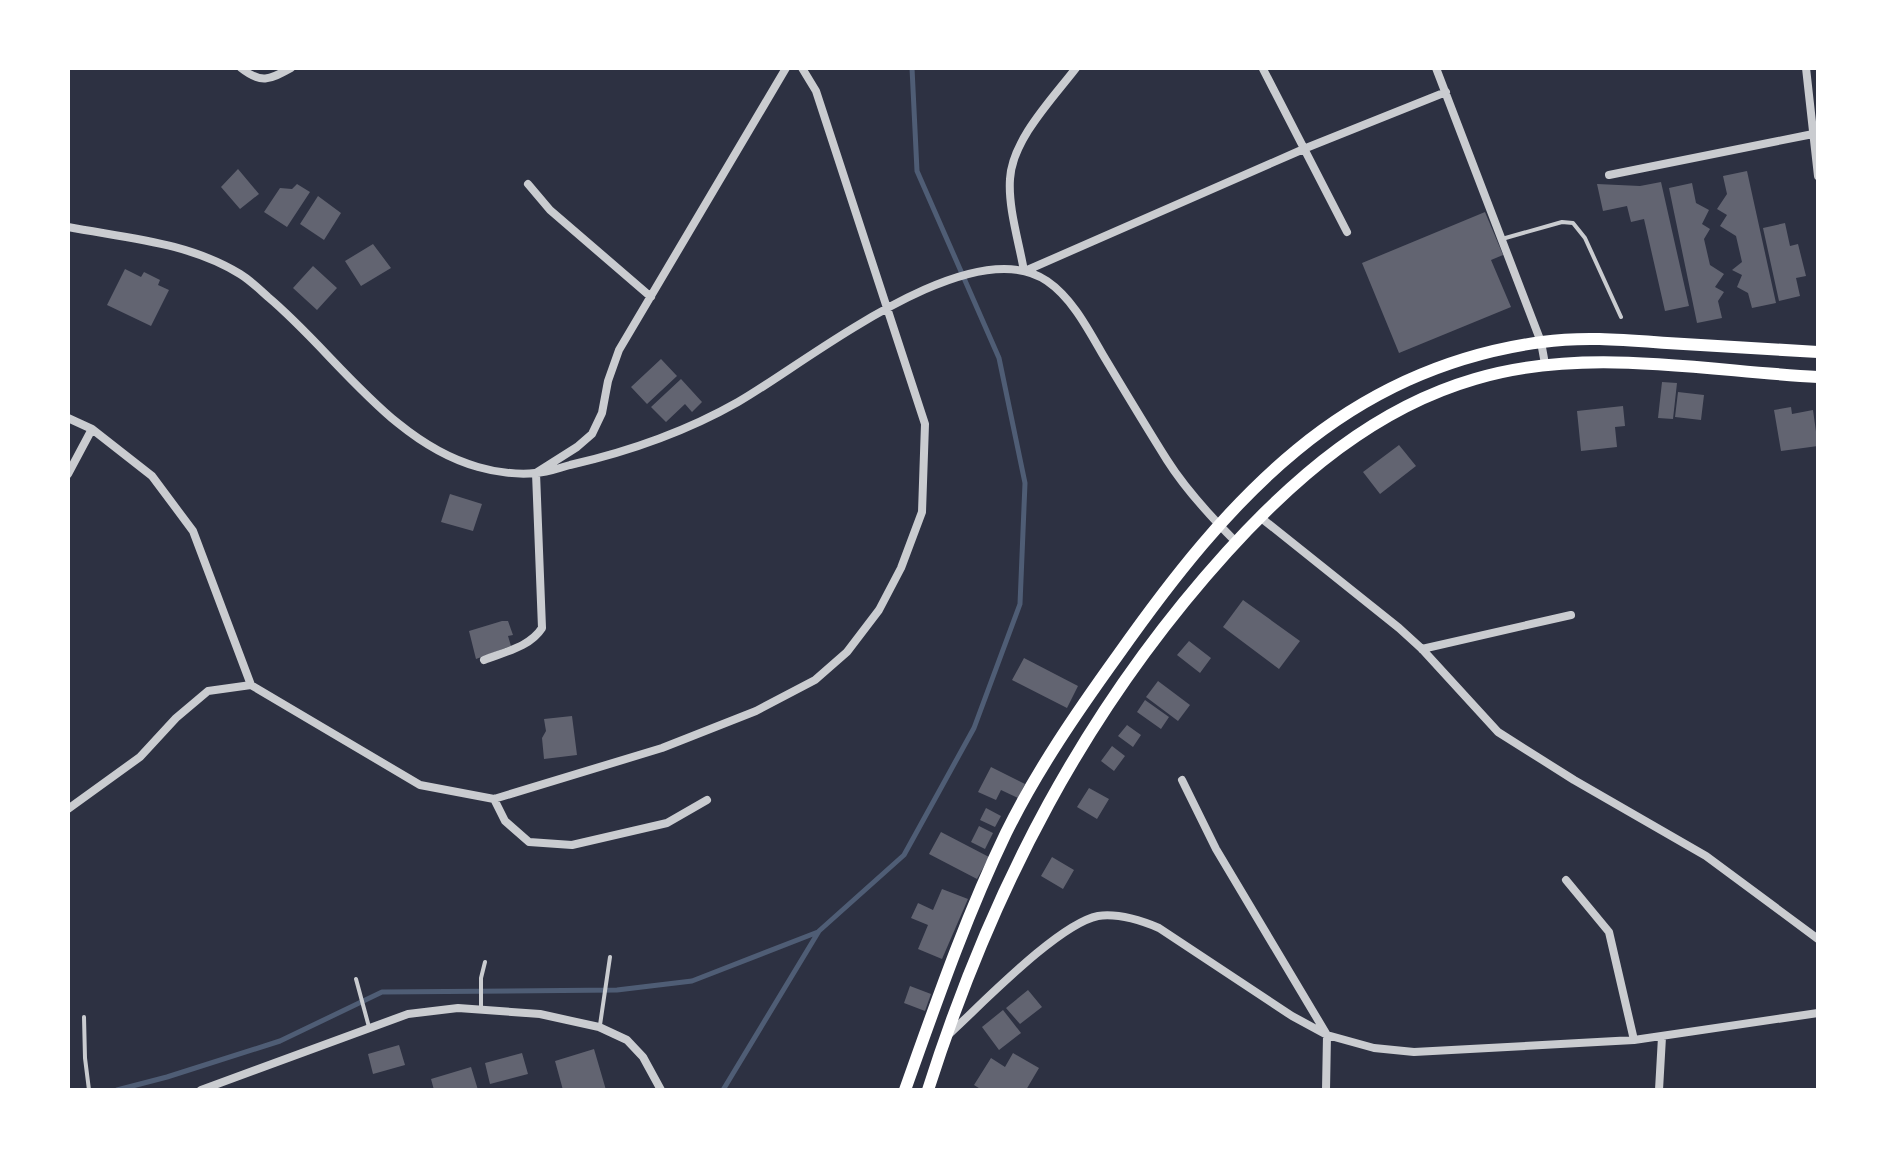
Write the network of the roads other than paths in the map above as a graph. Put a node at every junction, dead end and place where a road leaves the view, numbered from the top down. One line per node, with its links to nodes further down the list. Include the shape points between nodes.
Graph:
1 (241, 68): 2 (street, via 264,79)
2 (291, 68)
3 (786, 68): 19 (street)
4 (802, 68): 20 (street, via 816,91)
5 (1076, 68): 18 (street, via 1013,159 1011,190)
6 (1436, 68): 9 (street)
7 (1806, 68): 10 (street)
8 (1263, 69): 11 (street)
9 (1446, 92): 11 (street); 17 (street)
10 (1816, 133): 12 (street); 13 (street)
11 (1306, 148): 16 (street); 18 (street)
12 (1609, 175)
13 (1818, 176)
14 (528, 184): 19 (street, via 550,210)
15 (68, 227): 28 (street, via 151,240 241,274 291,316 409,434 478,467)
16 (1347, 232)
17 (1502, 239): 21 (lane, via 1573,223); 22 (street)
18 (1024, 271): 20 (street, via 974,272); 31 (street, via 1048,282 1084,322 1168,463)
19 (651, 297): 28 (street, via 619,350 592,434)
20 (886, 308): 28 (street, via 734,404 662,436); 38 (street, via 925,424 922,512 879,610 847,652 815,680 756,711 662,748)
21 (1621, 317)
22 (1541, 342): 23 (main road, via 1590,338); 24 (street); 31 (main road, via 1423,373 1352,408 1283,460)
23 (1818, 352)
24 (1545, 364): 25 (main road); 30 (main road, via 1475,378 1406,406 1333,451)
25 (1818, 377)
26 (68, 418): 27 (street)
27 (92, 429): 29 (street); 36 (street, via 152,476 193,531)
28 (536, 473): 35 (street, via 542,628 527,643)
29 (68, 474)
30 (1260, 517): 32 (main road); 34 (street)
31 (1219, 525): 32 (street); 58 (main road, via 1140,624 1031,786 984,882)
32 (1236, 542): 53 (main road, via 1139,659 1061,778 1017,860)
33 (1571, 615): 34 (street)
34 (1422, 649): 42 (street, via 1498,732 1706,856)
35 (484, 660)
36 (251, 685): 38 (street, via 420,785); 40 (street, via 208,691 140,757)
37 (1182, 780): 51 (street, via 1216,849)
38 (494, 799): 39 (street, via 505,821 529,842 572,845 667,823)
39 (707, 800)
40 (68, 809)
41 (1566, 880): 54 (street, via 1609,932)
42 (1818, 939)
43 (610, 957): 50 (lane)
44 (485, 962): 46 (lane)
45 (356, 979): 49 (lane)
46 (482, 1006): 49 (street, via 408,1014); 50 (street)
47 (1818, 1013): 52 (street)
48 (84, 1017): 56 (lane)
49 (369, 1027): 55 (street)
50 (599, 1027): 57 (street, via 627,1040)
51 (1327, 1035): 53 (street, via 1159,928 1112,915 1069,928); 54 (street, via 1414,1052); 60 (street)
52 (1662, 1037): 54 (street); 61 (street)
53 (944, 1038): 59 (main road)
54 (1634, 1040)
55 (205, 1089)
56 (89, 1090)
57 (661, 1090)
58 (905, 1090)
59 (928, 1090)
60 (1326, 1090)
61 (1659, 1090)

